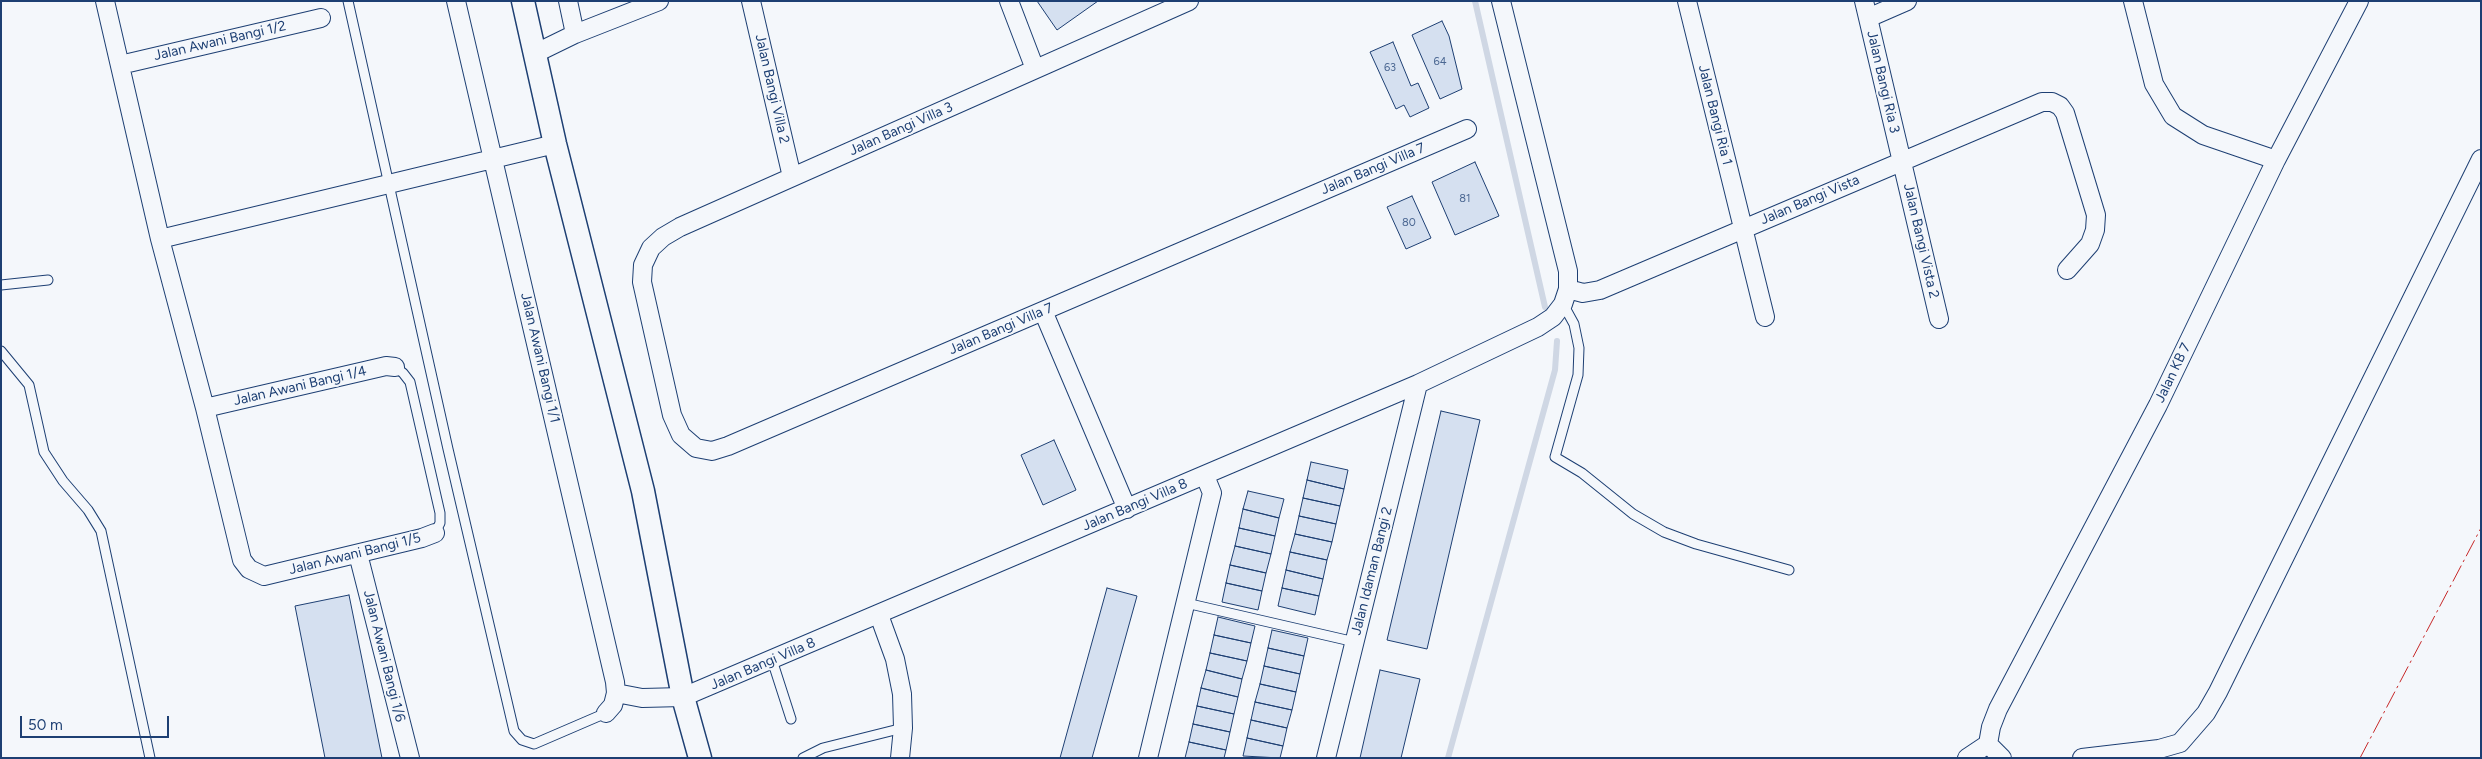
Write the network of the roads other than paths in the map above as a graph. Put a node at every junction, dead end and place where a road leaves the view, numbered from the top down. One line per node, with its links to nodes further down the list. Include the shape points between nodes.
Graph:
1 (105, 1): 19 (street)
2 (348, 1): 28 (lane)
3 (456, 1): 24 (street, Jalan Awani Bangi 1/1)
4 (522, 1): 18 (street)
5 (568, 1): 17 (street)
6 (659, 1): 17 (street)
7 (751, 1): 27 (street, Jalan Bangi Villa 2)
8 (1009, 1): 20 (street)
9 (1189, 1): 20 (street, Jalan Bangi Villa 3)
10 (1501, 1): 35 (street, via 1568,271)
11 (1687, 1): 29 (street, Jalan Bangi Ria 1)
12 (1908, 1): 15 (street)
13 (2134, 1): 25 (street, via 2154,84 2173,116 2203,135)
14 (2359, 1): 25 (street, Jalan KB 7)
15 (1866, 10): 26 (street, Jalan Bangi Ria 3)
16 (321, 18): 19 (street, Jalan Awani Bangi 1/2)
17 (575, 34): 18 (street)
18 (534, 54): 22 (street)
19 (120, 65): 30 (street)
20 (1035, 69): 27 (street, Jalan Bangi Villa 3)
21 (1467, 129): 36 (street, Jalan Bangi Villa 7)
22 (555, 144): 24 (street); 53 (street, via 643,491)
23 (2481, 159): 67 (street, via 2206,713 2180,743 2159,749)
24 (493, 160): 28 (street); 52 (street, Jalan Awani Bangi 1/1)
25 (2276, 160): 57 (street, Jalan KB 7, via 2158,404 1998,709)
26 (1902, 162): 29 (street, Jalan Bangi Vista); 31 (street, Jalan Bangi Vista, via 2042,102 2060,106 2065,112 2096,215 2090,244); 38 (street, Jalan Bangi Vista 2)
27 (792, 177): 33 (street, Jalan Bangi Villa 3, via 663,237 651,248 643,265)
28 (388, 185): 30 (street); 54 (lane, via 514,731 522,740 534,744)
29 (1743, 228): 35 (street, Jalan Bangi Vista, via 1600,290); 37 (street, Jalan Bangi Ria 1)
30 (160, 239): 42 (street)
31 (2067, 270)
32 (48, 280): 34 (lane)
33 (642, 282): 36 (street, Jalan Bangi Villa 7, via 672,415 680,435 696,448 712,451)
34 (1, 285)
35 (1566, 296): 41 (street, Jalan Bangi Villa 8, via 1553,317 1538,327); 47 (lane, via 1579,348 1578,375 1555,457 1582,473 1633,514 1664,532)
36 (1043, 311): 44 (street)
37 (1765, 317)
38 (1939, 319)
39 (1, 351): 58 (lane, via 29,385 44,452 100,531)
40 (395, 367): 42 (street, Jalan Awani Bangi 1/4, via 386,366); 45 (lane, via 410,382 440,513 440,523)
41 (1418, 384): 43 (street, Jalan Bangi Villa 8); 50 (street, Jalan Idaman Bangi 2)
42 (205, 408): 46 (street, Jalan Awani Bangi 1/5, via 242,560 256,574 275,575)
43 (1205, 476): 44 (street, Jalan Bangi Villa 8); 48 (street, via 1212,493)
44 (1127, 509): 49 (street, Jalan Bangi Villa 8)
45 (434, 532): 46 (street, Jalan Awani Bangi 1/5)
46 (358, 554): 59 (street, Jalan Awani Bangi 1/6)
47 (1789, 570)
48 (1186, 603): 50 (lane); 63 (street)
49 (879, 614): 51 (street, Jalan Bangi Villa 8); 56 (street, via 895,659 902,694)
50 (1355, 642): 64 (street, Jalan Idaman Bangi 2)
51 (772, 660): 53 (street, Jalan Bangi Villa 8); 55 (lane)
52 (616, 693): 53 (street, via 642,698); 54 (street, via 613,705)
53 (683, 697): 60 (street)
54 (606, 713)
55 (791, 719)
56 (903, 728): 61 (lane, via 823,748); 62 (street)
57 (1988, 744): 65 (street); 66 (street)
58 (150, 758)
59 (410, 758)
60 (700, 758)
61 (803, 758)
62 (900, 758)
63 (1148, 758)
64 (1326, 758)
65 (1967, 758)
66 (2002, 758)
67 (2082, 758)

